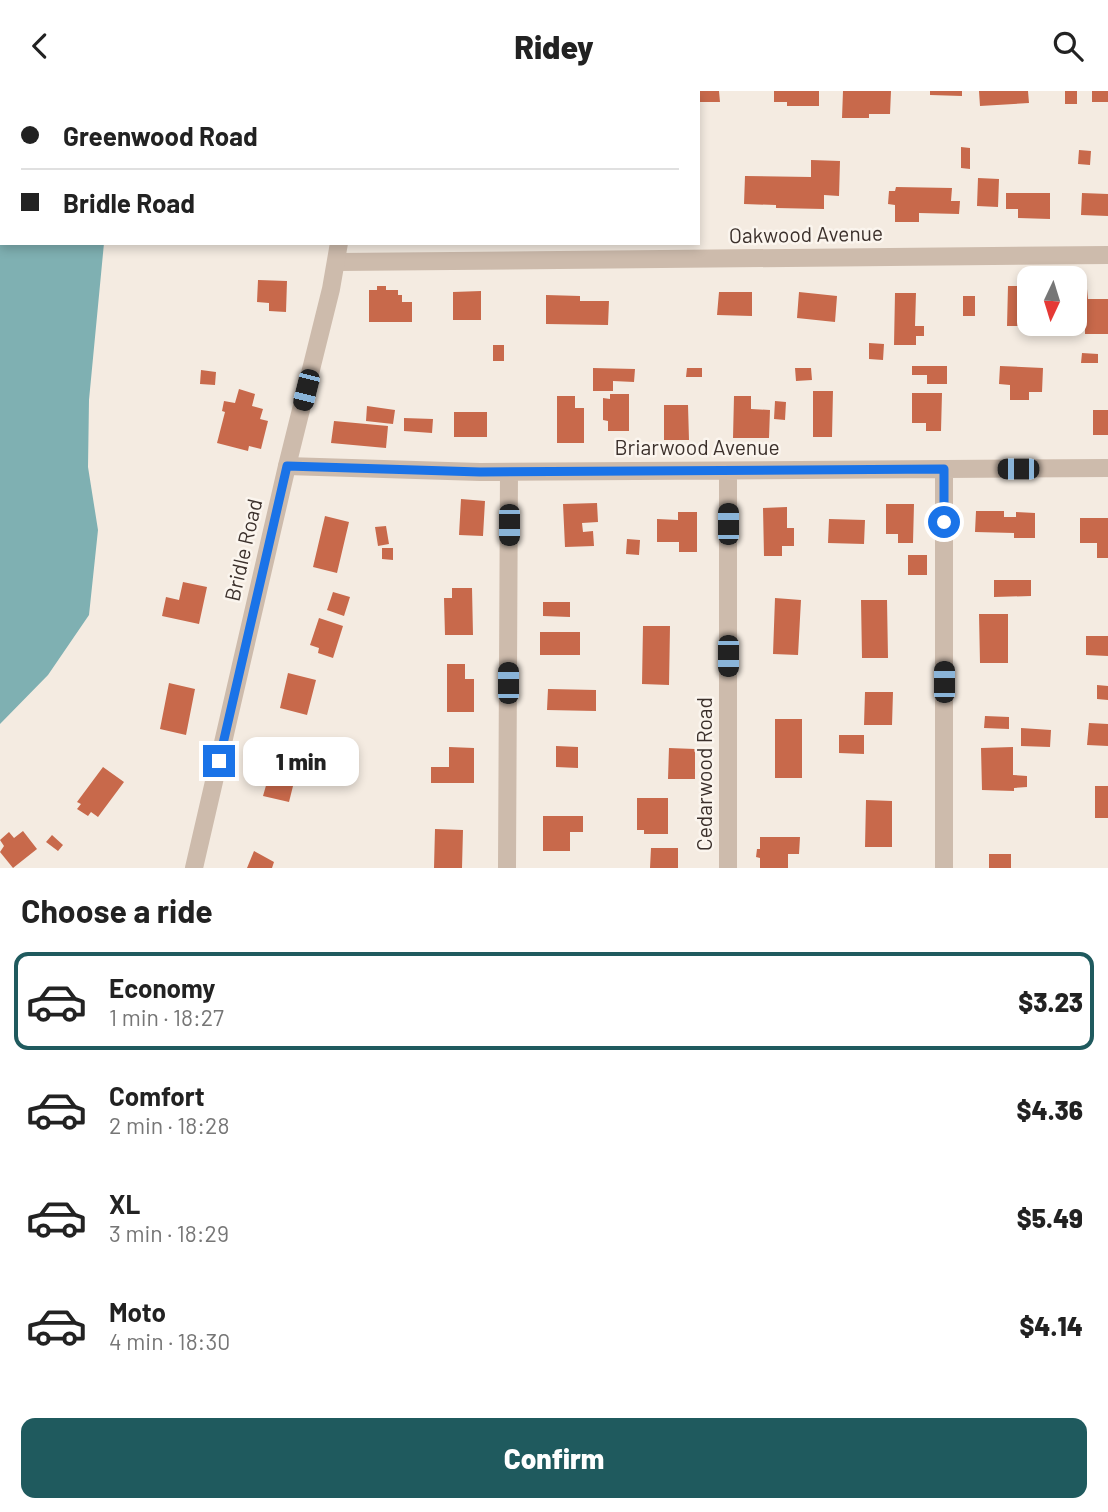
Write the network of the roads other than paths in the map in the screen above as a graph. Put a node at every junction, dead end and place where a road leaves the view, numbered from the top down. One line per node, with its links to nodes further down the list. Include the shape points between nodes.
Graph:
1 (339, 245): 3 (street, Bridle Road)
2 (1108, 255): 3 (street, Oakwood Avenue)
3 (337, 262): 4 (street, Bridle Road)
4 (287, 466): 8 (street, Briarwood Avenue); 9 (street, Bridle Road)
5 (1108, 468): 6 (street, Briarwood Avenue)
6 (944, 469): 7 (street, Briarwood Avenue); 12 (street)
7 (728, 471): 8 (street, Briarwood Avenue); 11 (street, Cedarwood Road)
8 (509, 472): 10 (street)
9 (194, 868)
10 (507, 868)
11 (728, 868)
12 (944, 868)

